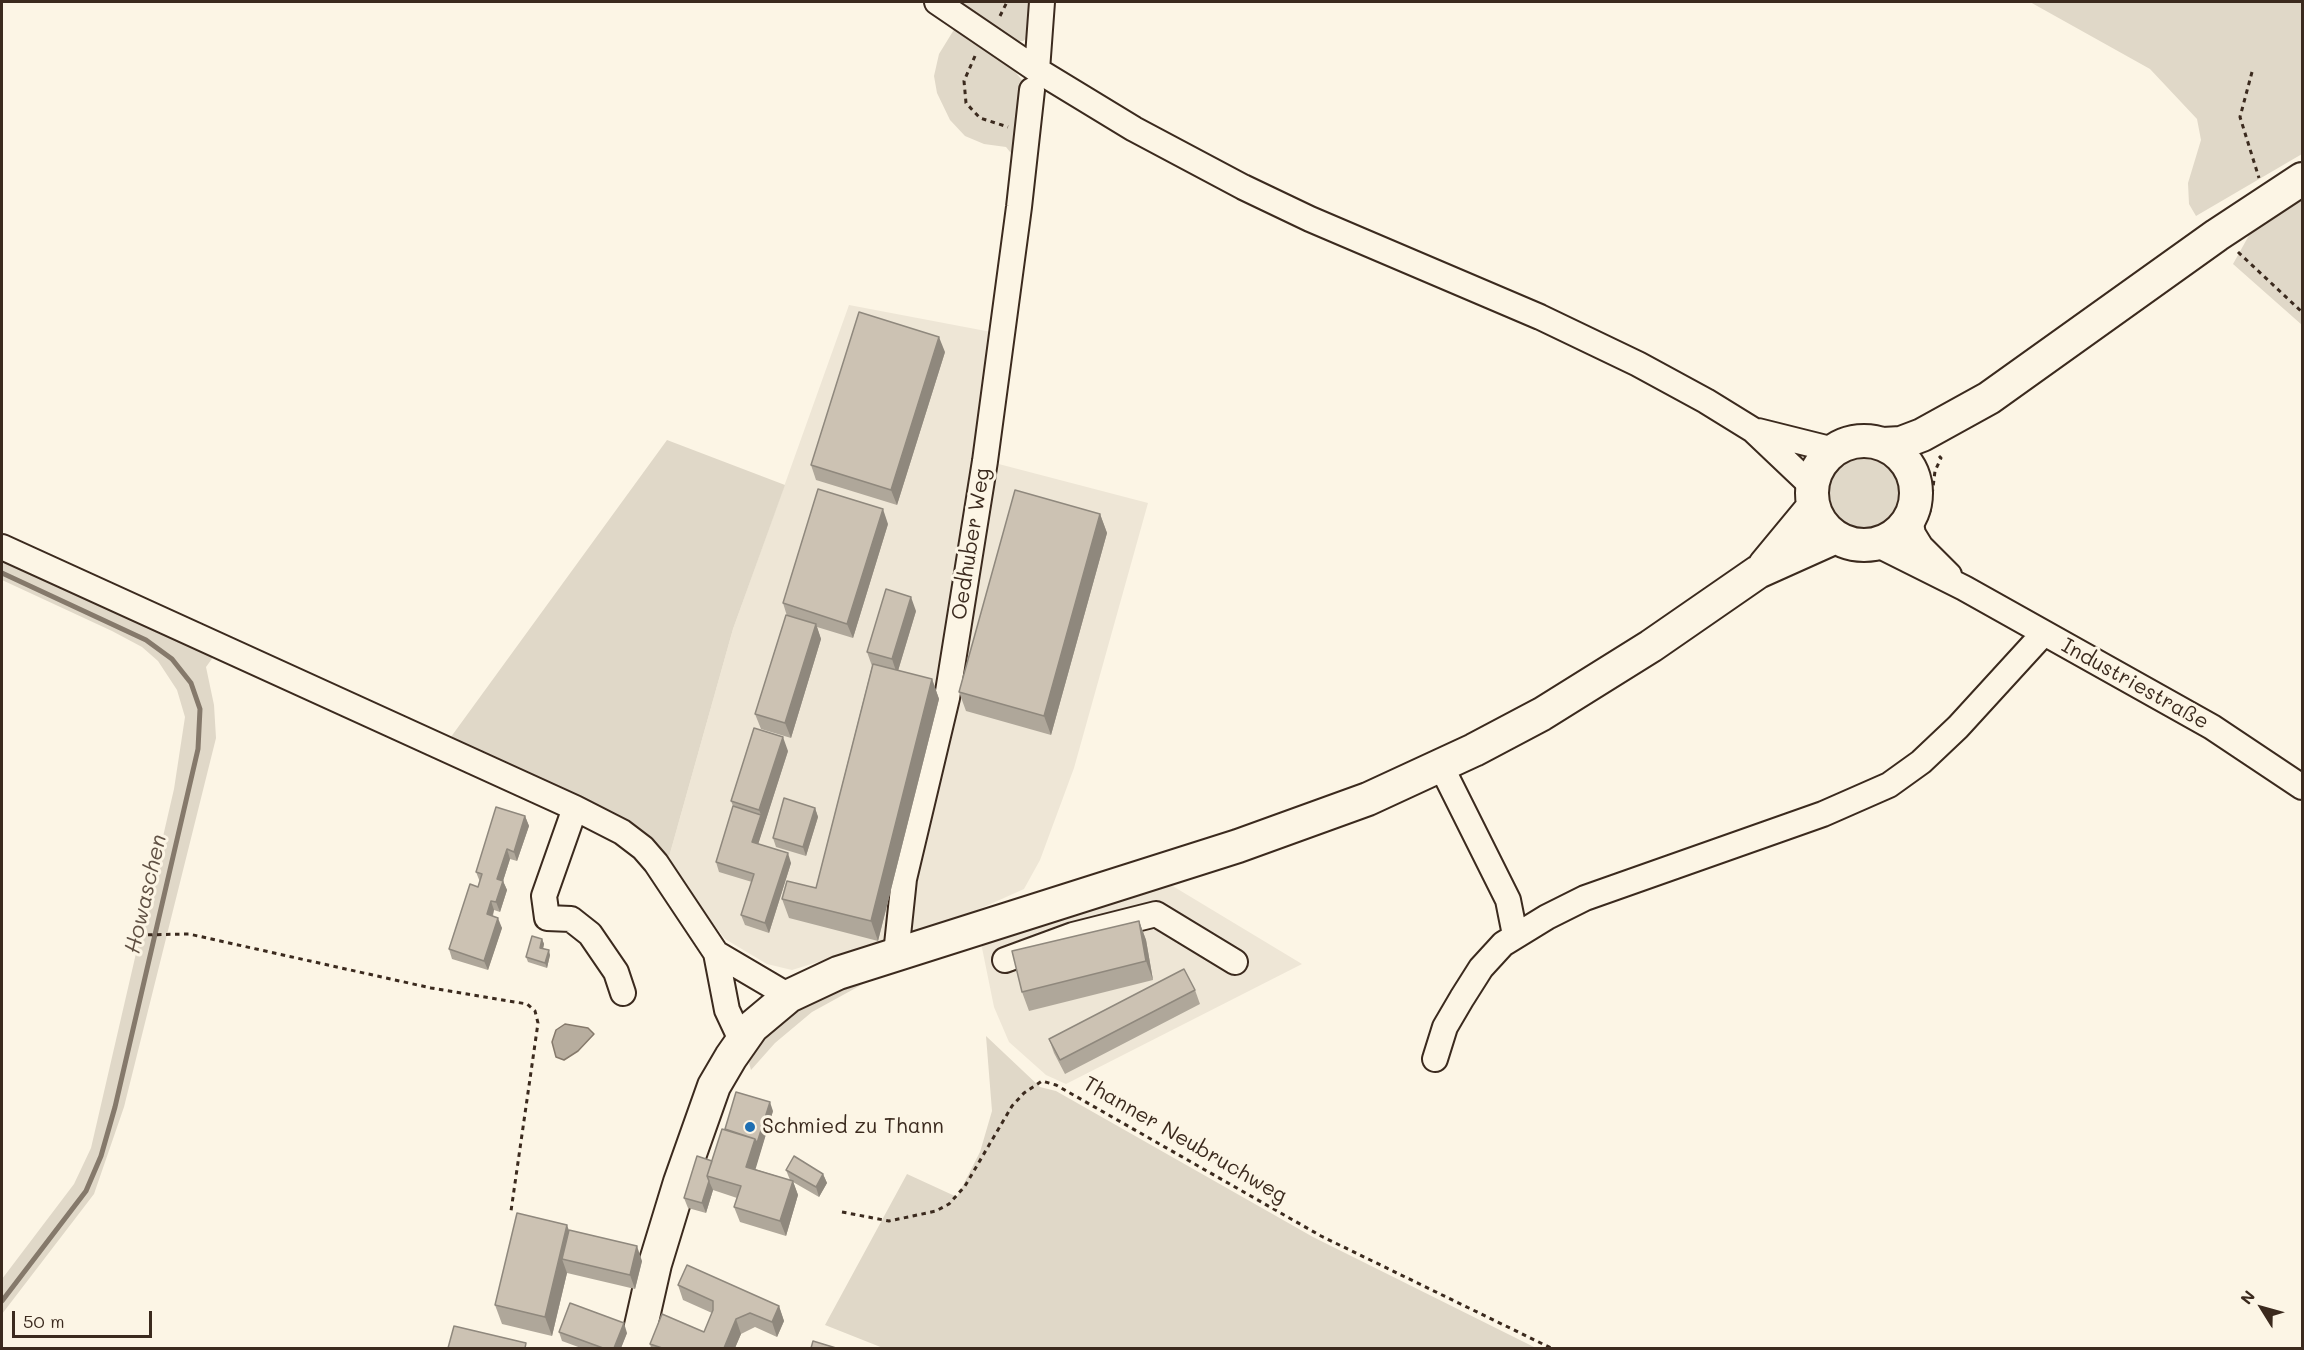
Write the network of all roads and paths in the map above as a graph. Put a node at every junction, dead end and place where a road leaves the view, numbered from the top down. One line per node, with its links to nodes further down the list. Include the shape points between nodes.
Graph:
1 (937, 2): 7 (street)
2 (1007, 2): 4 (path)
3 (1042, 2): 7 (street, Oedhuber Weg)
4 (1000, 16)
5 (975, 56): 8 (path, via 964,81 966,103 980,118)
6 (2252, 72): 10 (path, via 2240,117 2261,187)
7 (1034, 80): 8 (street, Oedhuber Weg); 14 (street, via 1310,219 1550,321 1638,364)
8 (1028, 132): 35 (street, Oedhuber Weg, via 985,461 949,686 904,879)
9 (2302, 179): 10 (main road)
10 (2270, 201): 11 (main road)
11 (2217, 235): 12 (path, via 2254,264); 13 (main road)
12 (2302, 312)
13 (1989, 398): 15 (main road, via 1922,435 1901,444); 16 (main road)
14 (1753, 430): 17 (street); 19 (street)
15 (1883, 444): 17 (main road, via 1853,441); 18 (main road, via 1897,452)
16 (1933, 449): 18 (main road); 20 (path, via 1941,458)
17 (1834, 450): 19 (main road, via 1822,462)
18 (1915, 480): 20 (main road)
19 (1812, 496): 21 (main road, via 1823,526); 24 (main road)
20 (1920, 518): 22 (main road); 25 (street, Industriestraße, via 1913,534 1921,547)
21 (1836, 537): 22 (main road, via 1852,544); 24 (main road)
22 (1876, 544): 25 (street, Industriestraße)
23 (2, 547): 29 (street)
24 (1758, 572): 27 (main road, via 1542,714)
25 (1964, 588): 26 (street, Industriestraße)
26 (2044, 633): 28 (street, Industriestraße, via 2212,727); 32 (street, via 1958,728 1889,785 1823,814 1586,898)
27 (1441, 766): 30 (main road, via 1313,820); 32 (street, via 1508,900)
28 (2302, 787)
29 (575, 808): 34 (street, via 622,832 643,848); 38 (street, via 544,896 547,918 571,919 590,934 616,972)
30 (1063, 902): 31 (street); 35 (main road)
31 (1073, 935): 36 (street); 37 (street, via 1156,914)
32 (1515, 935): 41 (street, via 1481,968 1445,1027)
33 (139, 936): 42 (path, via 189,934 431,988 526,1004 535,1011 538,1023)
34 (716, 952): 39 (street); 40 (street, via 726,1010)
35 (896, 954): 39 (main road, via 811,983)
36 (1005, 960)
37 (1235, 962)
38 (623, 993)
39 (789, 996): 40 (main road, via 764,1016)
40 (742, 1042): 44 (main road, via 714,1086 680,1182 655,1264)
41 (1435, 1059)
42 (511, 1211)
43 (842, 1212): 45 (path, Thanner Neubruchweg, via 889,1221 936,1211 949,1203 965,1186 1012,1106 1042,1081 1056,1085 1320,1236)
44 (636, 1348)
45 (1551, 1348)

